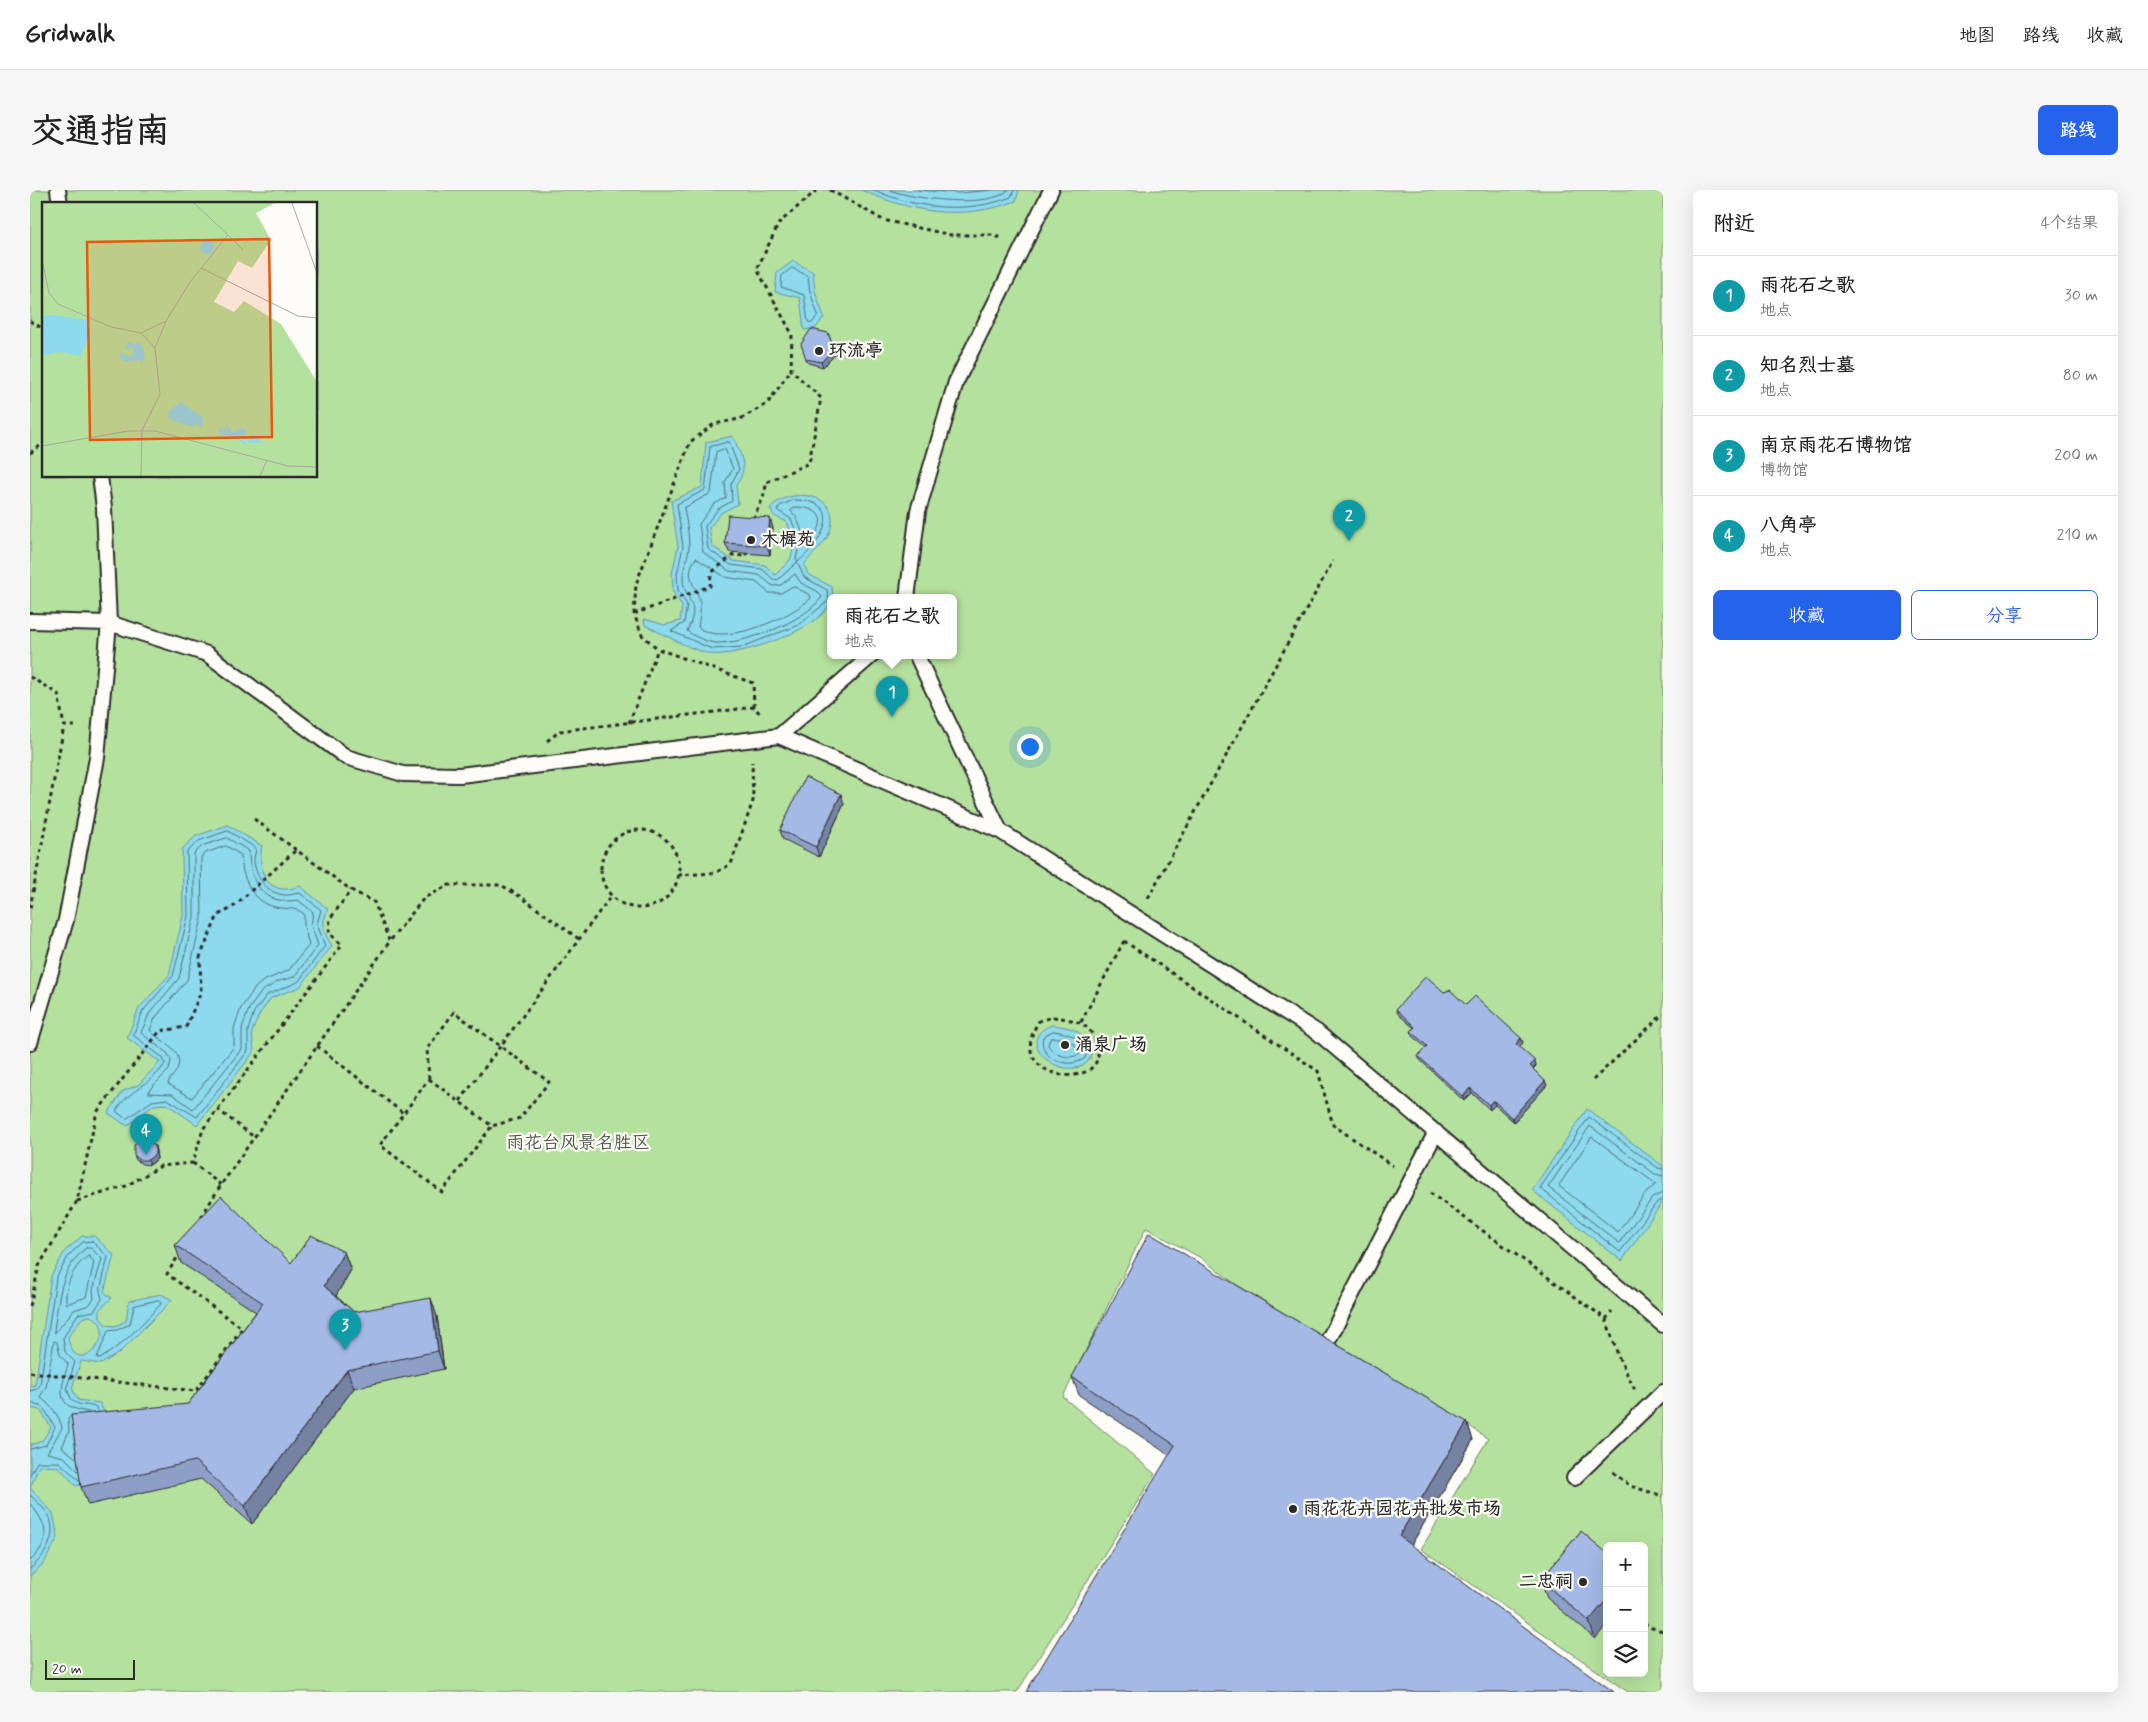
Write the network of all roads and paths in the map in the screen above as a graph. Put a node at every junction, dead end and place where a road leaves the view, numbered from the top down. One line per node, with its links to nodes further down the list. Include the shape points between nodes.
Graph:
1 (818, 190): 7 (path, via 779,222 757,269 792,334)
2 (830, 190): 4 (path, via 883,220 951,234 992,235)
3 (1051, 190): 4 (lane)
4 (1024, 244): 14 (lane, via 956,382 918,511)
5 (30, 321): 6 (path)
6 (42, 328)
7 (791, 370): 11 (path, via 821,398 809,463 767,482); 15 (path, via 767,404 740,419 714,424 690,442 636,584)
8 (42, 444): 9 (path)
9 (30, 453)
10 (100, 478): 17 (lane)
11 (749, 526)
12 (748, 544): 15 (path, via 746,556 733,555 711,573 710,586)
13 (1333, 561): 36 (path)
14 (908, 594)
15 (634, 614): 18 (path, via 642,635)
16 (30, 621): 17 (lane)
17 (109, 623): 25 (lane); 27 (lane, via 207,654 346,757 403,774 460,775)
18 (658, 649): 22 (path, via 753,683); 23 (path)
19 (868, 659): 26 (lane)
20 (918, 659): 30 (lane)
21 (30, 677): 24 (path, via 58,694)
22 (754, 707): 23 (path); 26 (path)
23 (629, 723): 28 (path, via 560,731)
24 (64, 726): 25 (path); 35 (path)
25 (100, 726): 42 (lane, via 97,758 66,920)
26 (779, 736): 27 (lane); 30 (lane)
27 (751, 739): 32 (path, via 753,802 731,864 715,873)
28 (546, 742)
29 (254, 819): 31 (path)
30 (1000, 832): 36 (lane)
31 (296, 850): 33 (path); 56 (path, via 232,908 218,915 200,957 201,992 186,1027 160,1031 97,1112)
32 (678, 875): 34 (path, via 667,897 645,908 621,904); 34 (path, via 678,863 667,841 656,833 630,831 617,837 602,858 604,885)
33 (351, 890): 38 (path, via 374,902); 48 (path, via 330,919 330,933 342,945)
34 (611, 896): 37 (path)
35 (30, 908)
36 (1137, 918): 39 (path); 51 (lane, via 1316,1032)
37 (580, 939): 38 (path, via 500,885 475,884 449,885 424,898); 43 (path)
38 (390, 941): 44 (path)
39 (1124, 941): 41 (path); 54 (path, via 1318,1071 1334,1125)
40 (1663, 1015): 46 (path)
41 (1081, 1022): 41 (path, via 1053,1017 1039,1021 1031,1034 1030,1051 1040,1067 1054,1074 1069,1076 1086,1073 1096,1065 1100,1050 1094,1035)
42 (30, 1044)
43 (501, 1045): 45 (path, via 454,1012 427,1049); 47 (path); 50 (path, via 549,1082 520,1118)
44 (317, 1046): 49 (path); 52 (path)
45 (429, 1079): 47 (path); 49 (path)
46 (1593, 1080)
47 (460, 1102): 50 (path)
48 (218, 1109): 52 (path); 53 (path, via 203,1129)
49 (403, 1113): 50 (path, via 380,1145 442,1192)
50 (492, 1126)
51 (1436, 1132): 54 (lane); 59 (lane)
52 (254, 1137): 55 (path)
53 (193, 1163): 55 (path); 56 (path, via 161,1166 126,1186)
54 (1411, 1179): 61 (path); 63 (lane)
55 (221, 1185): 57 (path)
56 (77, 1201): 60 (path, via 39,1266)
57 (196, 1226)
58 (182, 1250): 64 (path, via 167,1274 242,1328 196,1391)
59 (1626, 1294): 61 (path); 62 (lane)
60 (30, 1306)
61 (1606, 1319): 66 (path, via 1619,1358 1637,1394)
62 (1663, 1325)
63 (1314, 1366)
64 (31, 1372)
65 (1663, 1392): 66 (lane)
66 (1650, 1404): 67 (lane)
67 (1595, 1457): 68 (lane); 69 (path, via 1630,1486)
68 (1574, 1478)
69 (1663, 1496)
70 (1648, 1626): 71 (path)
71 (1663, 1631)

